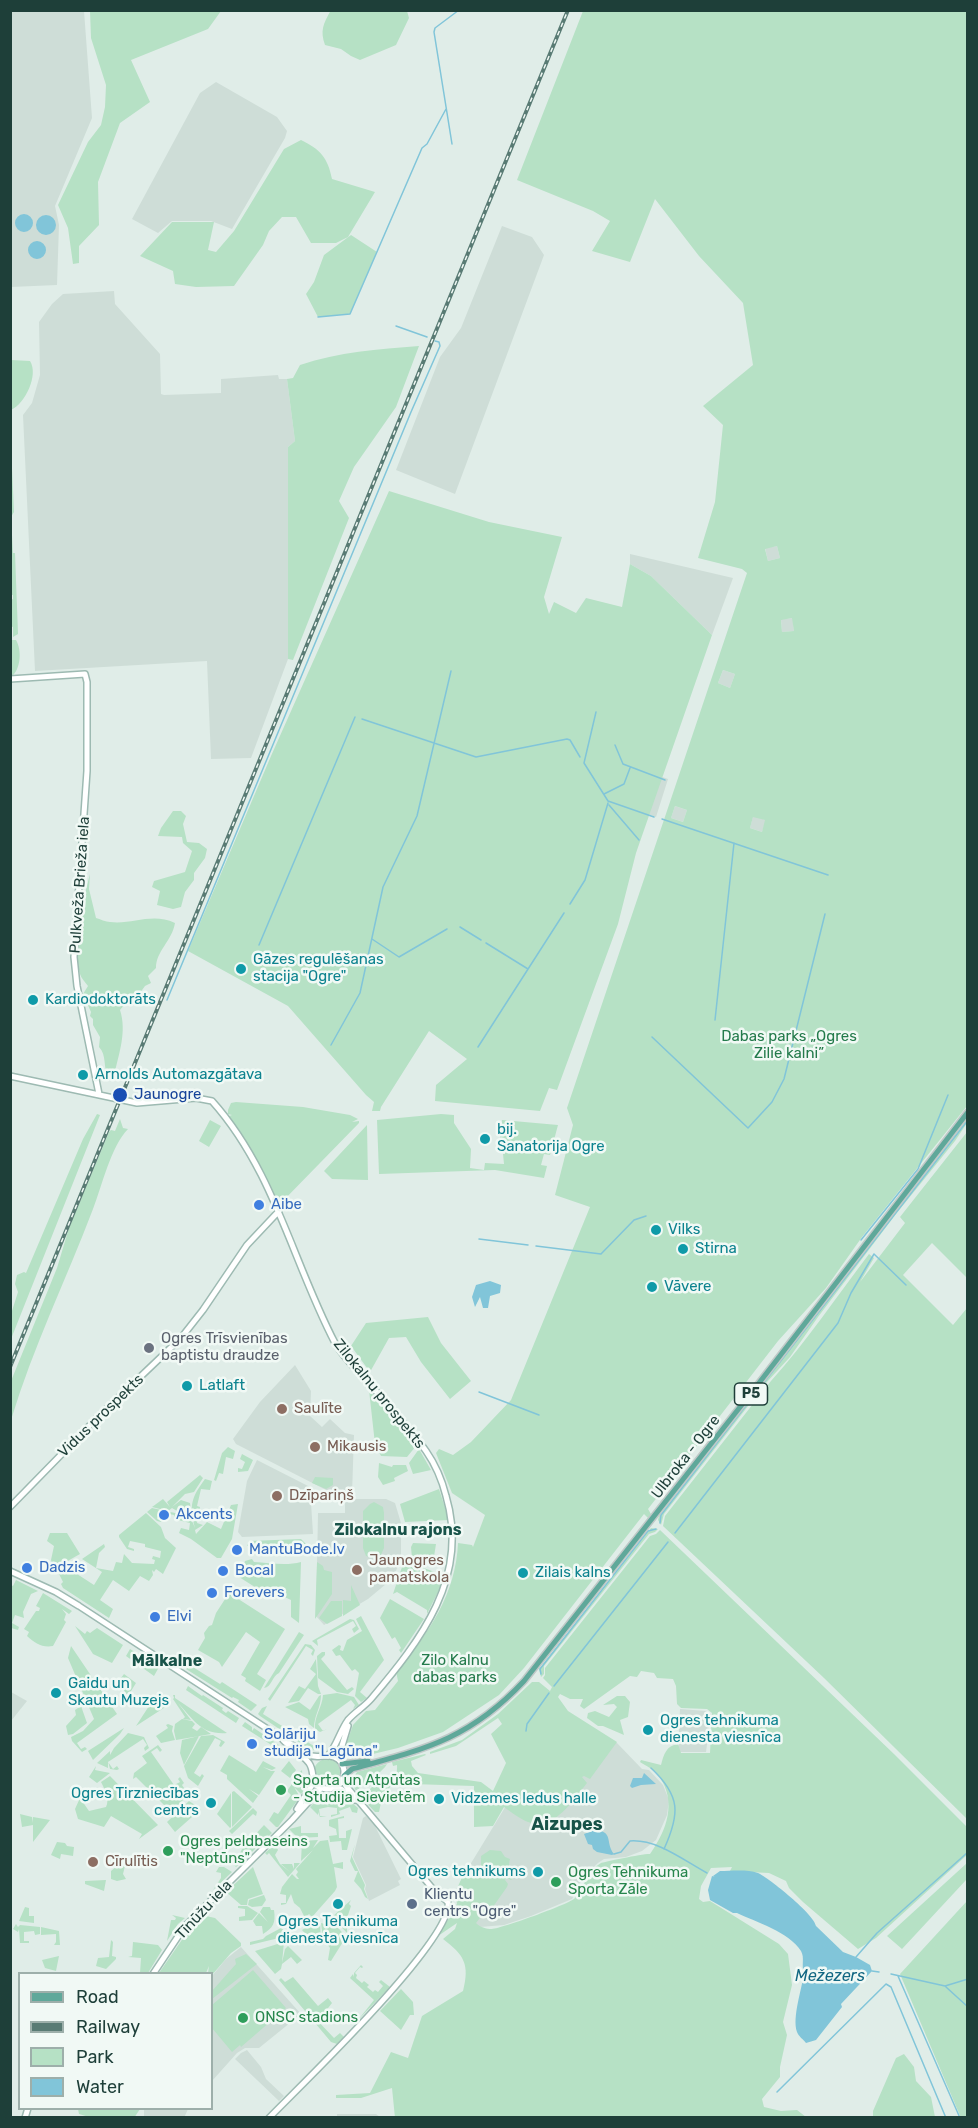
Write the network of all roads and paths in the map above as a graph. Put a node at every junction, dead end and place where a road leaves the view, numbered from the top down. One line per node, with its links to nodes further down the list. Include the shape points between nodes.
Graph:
1 (10, 679): 3 (main road, Pulkveža Brieža iela, via 85,674 87,682 86,779 74,957)
2 (10, 1076): 3 (main road)
3 (99, 1094): 5 (main road, Zilokalnu prospekts, via 128,1101 212,1101 247,1150)
4 (968, 1112): 12 (main road, Ulbroka - Ogre / P5, via 524,1681 499,1707 455,1736)
5 (279, 1211): 6 (main road, Vidus prospekts, via 239,1254 181,1338); 8 (main road, Zilokalnu prospekts, via 336,1346 427,1452 445,1490 452,1522 450,1569 435,1610 383,1684)
6 (10, 1507)
7 (10, 1571): 9 (main road, via 81,1607)
8 (352, 1716): 10 (main road, Zilokalnu prospekts); 13 (main road, Zilokalnu prospekts)
9 (283, 1740): 11 (main road); 14 (main road)
10 (328, 1756): 11 (main road, P5); 13 (main road, P5)
11 (319, 1758): 14 (main road)
12 (379, 1760): 13 (main road, Ulbroka - Ogre / P5); 15 (main road, Ulbroka - Ogre / P5, via 352,1769)
13 (340, 1761): 15 (main road)
14 (312, 1768): 16 (main road)
15 (344, 1778): 18 (main road, P5); 19 (main road)
16 (314, 1782): 17 (main road); 20 (main road, Tīnūžu iela)
17 (321, 1788): 18 (main road); 20 (main road, Tīnūžu iela)
18 (334, 1788): 19 (main road, via 341,1789)
19 (366, 1809): 22 (main road, via 448,1902 449,1908 405,1976)
20 (286, 1826): 21 (main road, Tīnūžu iela, via 185,1926)
21 (154, 1972)
22 (269, 2118)

